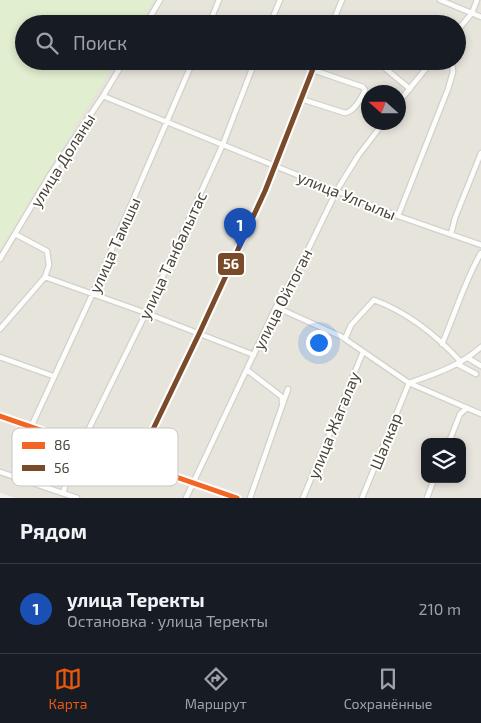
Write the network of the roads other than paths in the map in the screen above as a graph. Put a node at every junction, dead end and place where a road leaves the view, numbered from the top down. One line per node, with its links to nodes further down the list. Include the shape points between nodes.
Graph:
1 (160, 0): 8 (street)
2 (218, 0): 9 (street)
3 (280, 0): 10 (street)
4 (342, 0): 11 (street)
5 (440, 0): 7 (street)
6 (477, 0): 7 (street)
7 (472, 13): 12 (street); 13 (street)
8 (151, 15)
9 (212, 15)
10 (274, 15)
11 (336, 15)
12 (481, 17)
13 (466, 20)
14 (119, 70): 23 (street, улица Доланы)
15 (189, 70): 25 (street, улица Тамшы)
16 (252, 70): 27 (street, улица Танбалытас)
17 (313, 70): 24 (street); 24 (street, via 365,90 351,112 345,113)
18 (387, 70): 21 (street)
19 (425, 70): 21 (street)
20 (452, 70): 33 (street, via 448,89)
21 (410, 88): 22 (street)
22 (406, 93)
23 (103, 96): 25 (street, улица Улгылы); 34 (street, улица Доланы)
24 (301, 99): 29 (street)
25 (167, 123): 27 (street, улица Улгылы); 40 (street, улица Тамшы)
26 (378, 130): 32 (street, улица Ойтоган)
27 (223, 144): 29 (street, улица Улгылы); 42 (street, улица Танбалытас)
28 (481, 153): 30 (street)
29 (274, 166): 32 (street, улица Улгылы); 44 (street)
30 (474, 170): 31 (street); 35 (street)
31 (481, 172)
32 (337, 190): 33 (street, улица Улгылы); 41 (street, улица Ойтоган)
33 (398, 216): 35 (street, улица Улгылы)
34 (15, 234): 38 (street, улица Доланы); 39 (street, via 47,251 49,264)
35 (451, 234): 36 (street, улица Улгылы)
36 (481, 245)
37 (481, 252): 46 (street)
38 (0, 259)
39 (45, 277): 40 (street); 43 (street)
40 (92, 295): 42 (street); 56 (street, улица Тамшы)
41 (276, 307): 45 (street); 49 (street, улица Ойтоган)
42 (146, 314): 44 (street); 65 (street, улица Танбалытас)
43 (0, 329)
44 (199, 334): 49 (street); 66 (street)
45 (345, 339): 46 (street, via 351,325 374,300 408,317); 48 (street)
46 (442, 344): 52 (street)
47 (481, 347): 51 (street)
48 (363, 352): 57 (street); 80 (street, улица Жагалау)
49 (254, 355): 54 (street, улица Ойтоган)
50 (0, 357): 56 (street)
51 (468, 358): 52 (street); 53 (street)
52 (459, 363): 55 (street); 57 (street)
53 (481, 366)
54 (247, 370): 59 (street, via 282,398); 71 (street, улица Ойтоган)
55 (476, 374)
56 (53, 376): 63 (street, улица Тамшы)
57 (409, 383): 60 (street); 81 (street, Шалкар)
58 (288, 389): 59 (street)
59 (283, 404): 79 (street)
60 (467, 408): 61 (street); 67 (street, via 460,414)
61 (481, 414)
62 (0, 416): 63 (street)
63 (31, 426): 64 (street)
64 (36, 428)
65 (89, 428)
66 (152, 428)
67 (451, 438)
68 (0, 472): 69 (street)
69 (12, 476)
70 (178, 478): 71 (street)
71 (193, 483): 77 (street, улица Ойтоган); 78 (street)
72 (433, 483): 82 (street)
73 (42, 486): 75 (street)
74 (65, 486): 75 (street, улица Танбалытас)
75 (63, 493): 76 (street)
76 (77, 498)
77 (186, 498)
78 (237, 498)
79 (250, 498)
80 (303, 498)
81 (362, 498)
82 (427, 498)

